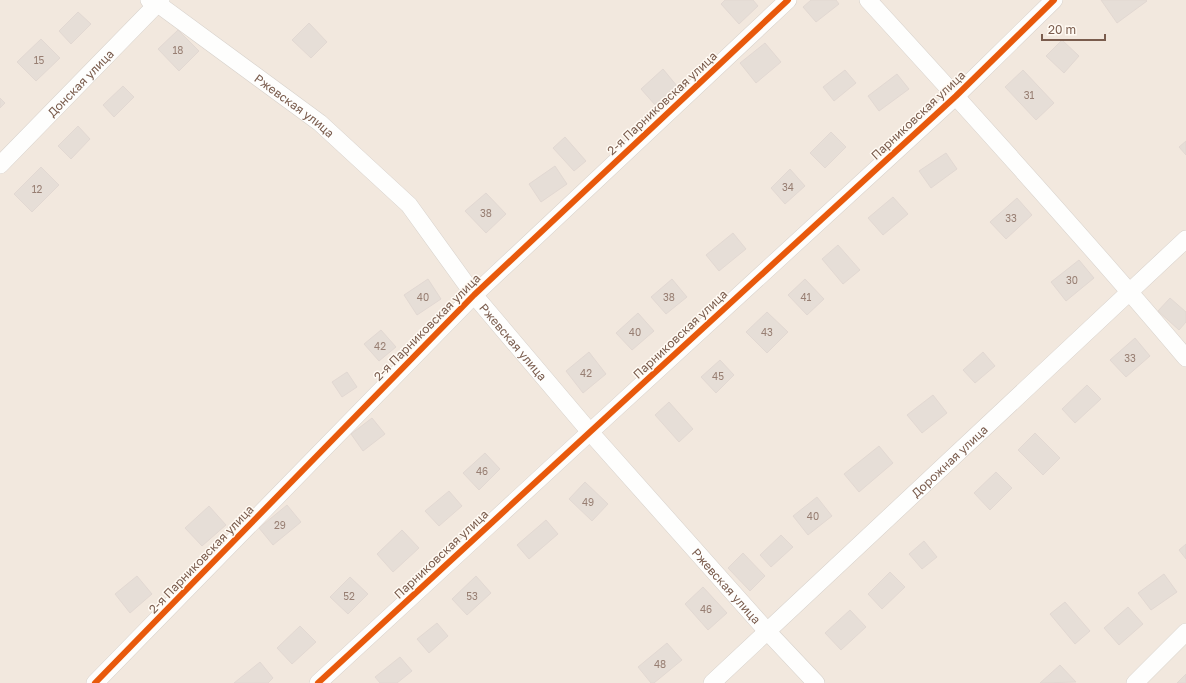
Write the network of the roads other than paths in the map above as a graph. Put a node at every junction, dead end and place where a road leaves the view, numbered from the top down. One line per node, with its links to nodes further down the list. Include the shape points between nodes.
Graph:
1 (788, 0): 9 (street, 2-я Парниковская улица)
2 (868, 0): 5 (street)
3 (1054, 0): 5 (street, Парниковская улица)
4 (156, 1): 6 (street, Донская улица); 9 (street, Ржевская улица, via 320,123 409,205)
5 (956, 96): 8 (street); 11 (street, Парниковская улица)
6 (0, 165)
7 (1186, 239): 8 (street, Дорожная улица)
8 (1130, 292): 10 (street); 12 (street, Дорожная улица)
9 (474, 295): 11 (street, Ржевская улица); 14 (street, 2-я Парниковская улица)
10 (1186, 358)
11 (590, 432): 12 (street, Ржевская улица); 15 (street, Парниковская улица)
12 (767, 632): 16 (street, Дорожная улица); 17 (street, Ржевская улица)
13 (1186, 632): 18 (street)
14 (95, 683)
15 (318, 683)
16 (712, 683)
17 (816, 683)
18 (1135, 683)

